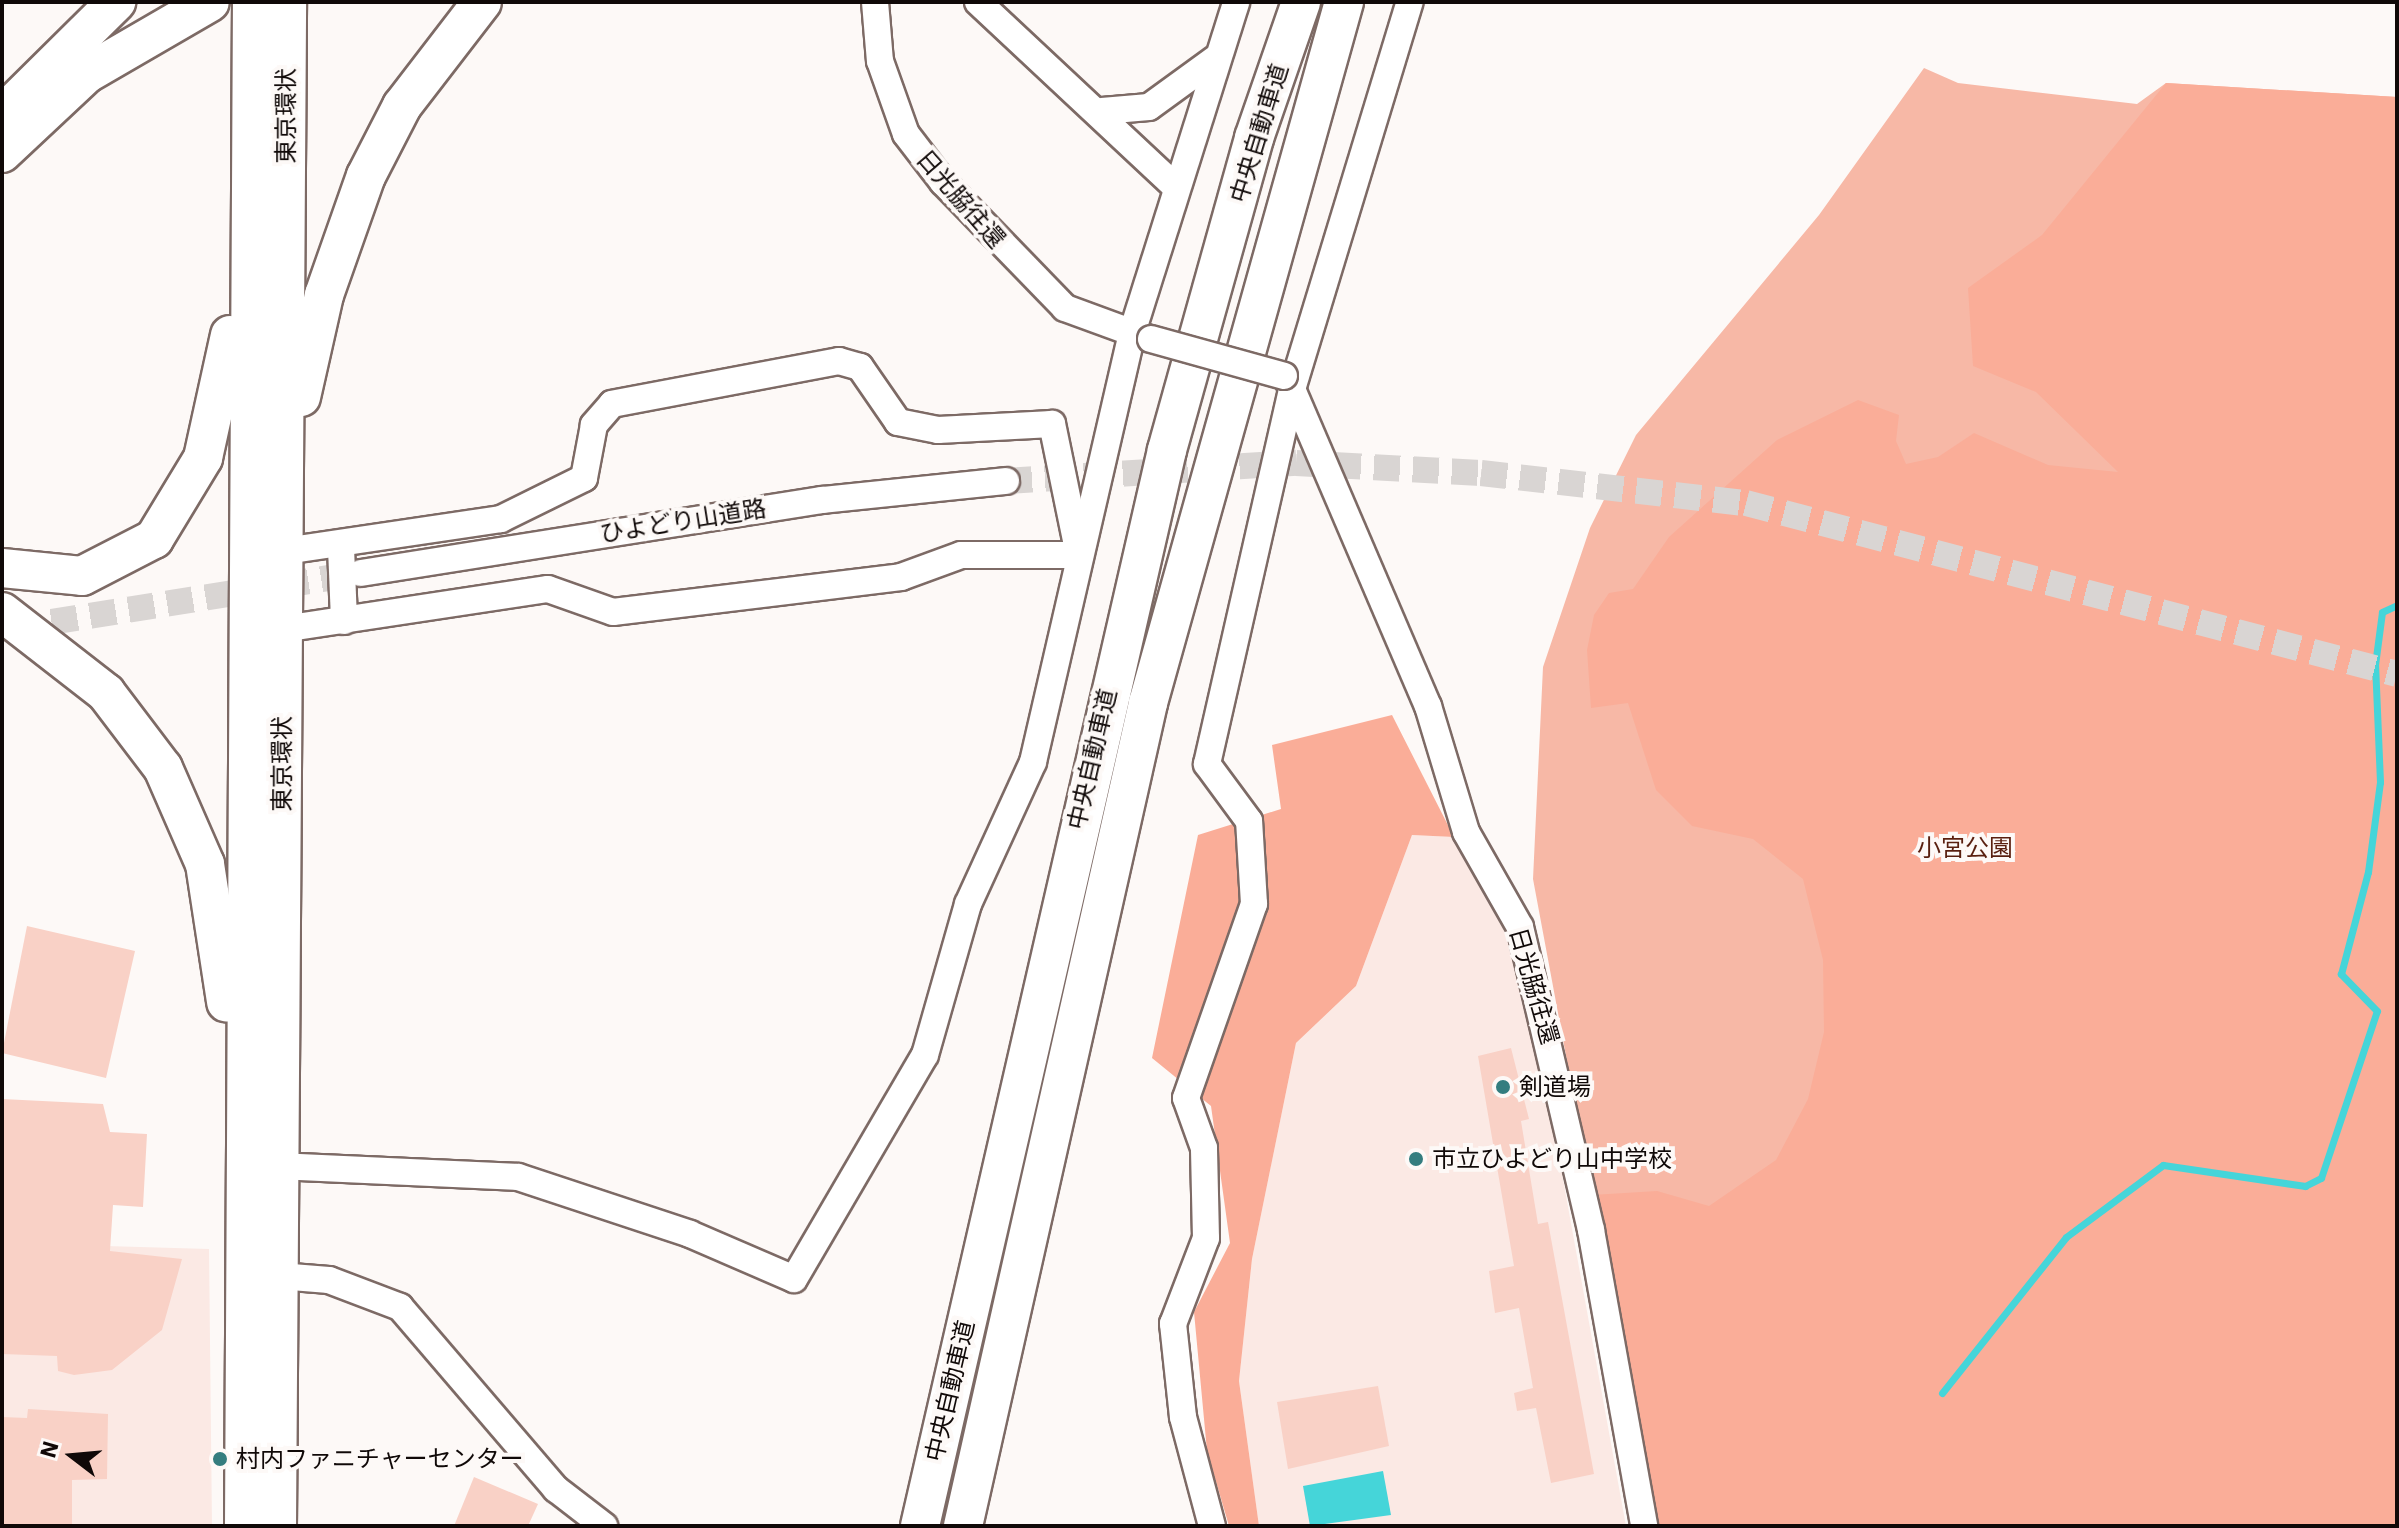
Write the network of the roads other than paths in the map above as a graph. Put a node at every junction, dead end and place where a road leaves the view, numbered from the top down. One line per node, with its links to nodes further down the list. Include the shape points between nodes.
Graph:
1 (116, 2): 14 (highway)
2 (167, 2): 14 (highway)
3 (210, 2): 17 (highway, via 86,74)
4 (252, 2): 18 (highway, 東京環状)
5 (287, 2): 24 (highway, 東京環状)
6 (482, 2): 24 (highway, via 402,106 335,257 297,417)
7 (875, 2): 20 (street, 日光脇往還, via 880,61 906,134 979,224 1049,294 1082,318)
8 (978, 2): 15 (street)
9 (1236, 2): 13 (street)
10 (1301, 2): 39 (highway, 中央自動車道, via 1254,138 1167,450)
11 (1344, 2): 40 (highway, 中央自動車道, via 1148,703)
12 (1410, 2): 21 (street)
13 (1215, 59): 15 (street, via 1149,107); 19 (street)
14 (29, 88): 16 (highway)
15 (1102, 111): 19 (street)
16 (2, 115)
17 (2, 153)
18 (251, 166): 26 (highway, via 222,398 188,492 154,539 103,569 57,578); 31 (highway, 東京環状)
19 (1177, 188): 20 (street)
20 (1141, 337): 21 (street, 日光脇往還, bridge); 25 (street)
21 (1289, 381): 41 (street, via 1207,764 1249,821 1254,904 1186,1098 1204,1148 1206,1238 1173,1324 1183,1417); 42 (street, 日光脇往還, via 1428,706 1466,832 1520,927 1591,1230)
22 (1006, 481): 27 (street, ひよどり山道路, via 822,500)
23 (341, 548): 24 (street); 25 (street, via 501,519 584,478 594,425 612,404 839,361 860,367 898,422 938,430 1052,424); 29 (street)
24 (283, 551): 30 (highway, 東京環状)
25 (1079, 555): 29 (street, via 961,555 901,577 613,612 548,589); 33 (street, via 1033,762 968,904 925,1055 794,1279 690,1234 518,1177)
26 (2, 568)
27 (361, 573)
28 (2, 612): 35 (highway, via 79,667 128,717 199,840 226,1002)
29 (344, 621): 30 (street)
30 (283, 629): 31 (highway, 東京環状)
31 (264, 859): 32 (highway, 東京環状)
32 (263, 1095): 33 (highway, 東京環状); 35 (highway, 東京環状)
33 (279, 1166): 34 (highway, 東京環状)
34 (279, 1276): 37 (highway, 東京環状); 38 (street, via 329,1280 400,1307 556,1489)
35 (245, 1312): 36 (highway, 東京環状)
36 (244, 1526)
37 (277, 1526)
38 (604, 1526)
39 (920, 1526)
40 (963, 1526)
41 (1212, 1526)
42 (1644, 1526)

